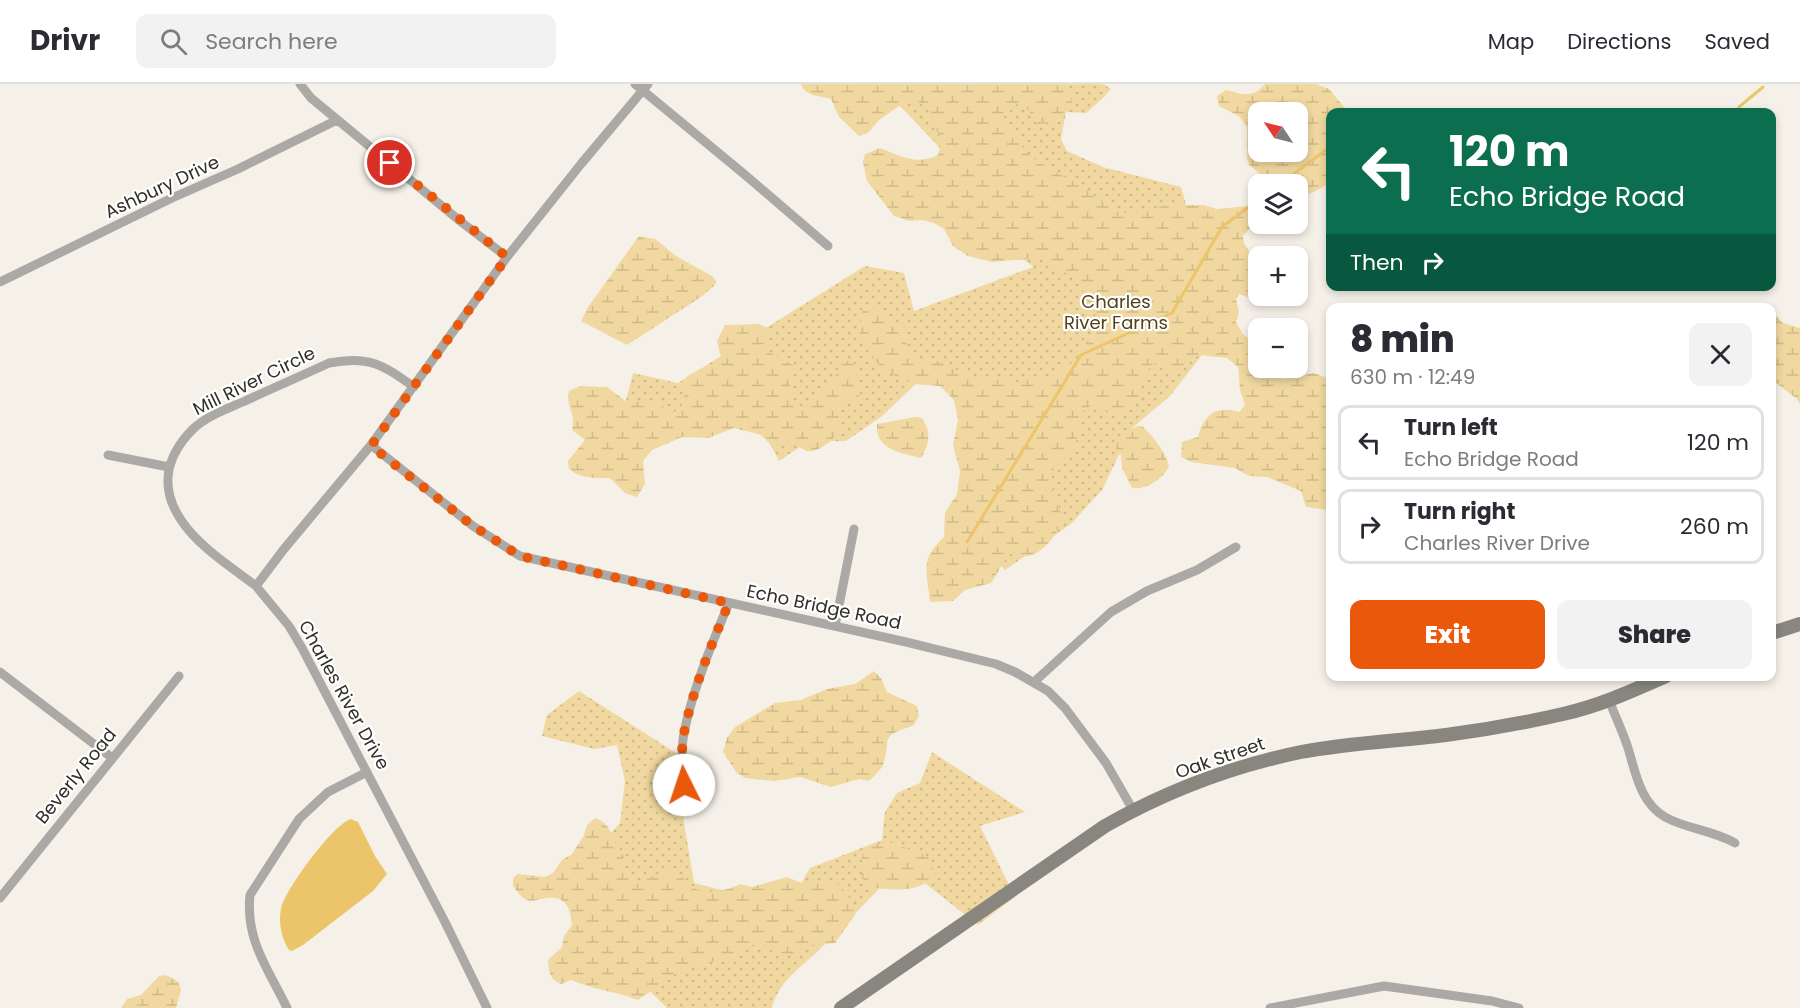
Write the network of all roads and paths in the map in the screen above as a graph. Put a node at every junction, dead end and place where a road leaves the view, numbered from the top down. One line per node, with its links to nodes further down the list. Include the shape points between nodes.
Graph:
1 (300, 84): 3 (street)
2 (642, 86): 4 (street); 5 (street)
3 (337, 120): 5 (street); 6 (street, Ashbury Drive)
4 (828, 246)
5 (507, 257): 7 (street)
6 (0, 282)
7 (414, 387): 8 (street); 10 (street, Mill River Circle, via 370,361 329,363 195,427 171,458)
8 (371, 446): 13 (street); 14 (street, Echo Bridge Road, via 473,526 520,556)
9 (108, 455): 10 (street)
10 (169, 467): 13 (street, via 170,495 180,519 214,554)
11 (854, 530): 16 (street)
12 (1236, 547): 21 (street, via 1111,612)
13 (256, 586): 24 (street, Charles River Drive, via 289,626)
14 (729, 603): 16 (street, Echo Bridge Road); 25 (street, via 689,713 683,740)
15 (1800, 624): 17 (main road)
16 (835, 626): 21 (street, Echo Bridge Road, via 996,664)
17 (1776, 632)
18 (0, 672): 23 (street)
19 (179, 676): 23 (street, Beverly Road)
20 (1654, 681): 22 (main road, Oak Street)
21 (1034, 682): 26 (street, Echo Bridge Road, via 1065,708 1084,732)
22 (1609, 700): 26 (main road, Oak Street, via 1564,714 1492,728 1293,754 1231,771); 27 (street, via 1648,802 1666,818)
23 (111, 757): 28 (street, Beverly Road)
24 (367, 772): 29 (street, via 328,792 299,819 250,895 253,939); 30 (street, Charles River Drive)
25 (684, 785)
26 (1133, 810): 31 (main road, Oak Street)
27 (1735, 843)
28 (1, 896)
29 (287, 1008)
30 (487, 1008)
31 (841, 1008)
32 (1270, 1008): 33 (street, via 1384,986)
33 (1519, 1008)

